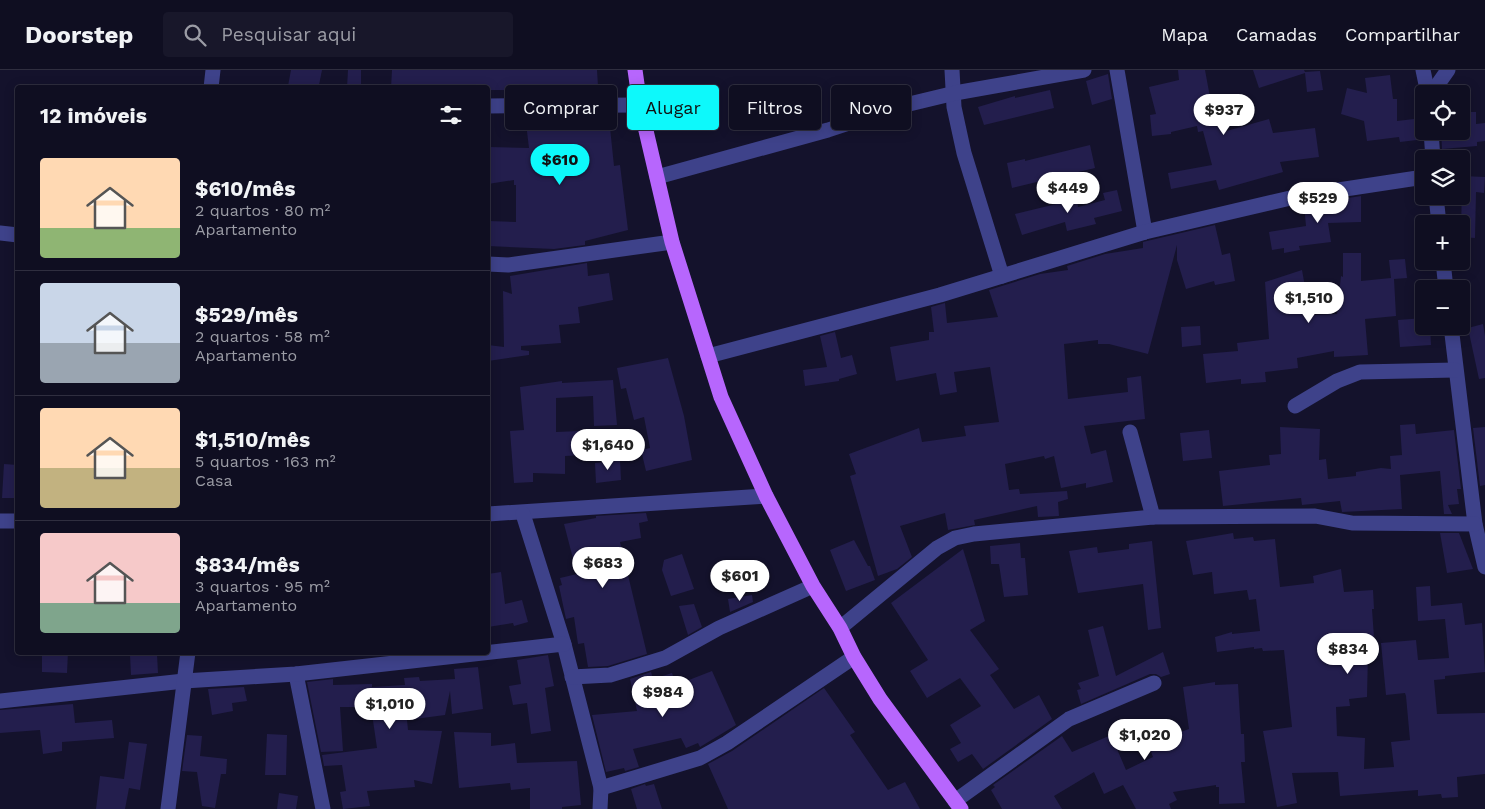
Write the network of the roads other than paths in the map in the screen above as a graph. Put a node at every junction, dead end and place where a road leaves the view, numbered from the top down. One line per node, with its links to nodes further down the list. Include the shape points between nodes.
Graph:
1 (213, 70): 8 (street)
2 (636, 70): 9 (main road)
3 (952, 70): 12 (street)
4 (1084, 70): 12 (street)
5 (1117, 70): 18 (street)
6 (1423, 70): 10 (street)
7 (1448, 70): 11 (street)
8 (211, 85)
9 (638, 85)
10 (1427, 85)
11 (1436, 85)
12 (955, 93): 16 (street); 23 (street, via 954,107 964,153)
13 (627, 105): 14 (street)
14 (490, 106)
15 (646, 130): 16 (main road)
16 (657, 176): 21 (main road)
17 (1415, 179): 18 (street, via 1299,196)
18 (1145, 232): 23 (street)
19 (0, 233): 20 (street)
20 (15, 235)
21 (672, 242): 22 (street, via 508,265); 25 (main road)
22 (490, 264)
23 (1002, 276): 25 (street)
24 (1451, 335): 26 (street)
25 (708, 356): 29 (main road, via 721,396)
26 (1455, 370): 27 (street, via 1360,372 1337,381); 35 (street)
27 (1295, 406)
28 (1130, 432): 32 (street)
29 (766, 496): 31 (street); 37 (main road)
30 (490, 514): 31 (street)
31 (523, 514): 39 (street)
32 (1153, 518): 35 (street, via 1315,516 1352,523); 38 (street, via 1008,530 955,538 937,548)
33 (0, 521): 34 (street)
34 (15, 521)
35 (1475, 524): 36 (street)
36 (1485, 567)
37 (813, 586): 38 (main road); 45 (street, via 719,628 665,658 610,675)
38 (840, 628): 43 (main road)
39 (564, 644): 40 (street); 45 (street)
40 (490, 652)
41 (188, 655): 46 (street)
42 (466, 655): 44 (street)
43 (854, 656): 49 (street, via 700,758); 50 (main road, via 880,699)
44 (296, 674): 46 (street); 52 (street)
45 (572, 677): 49 (street)
46 (184, 681): 48 (street); 51 (street)
47 (1154, 683): 50 (street, via 1069,719)
48 (0, 701)
49 (601, 788): 53 (street)
50 (958, 805)
51 (168, 809)
52 (323, 809)
53 (600, 809)

